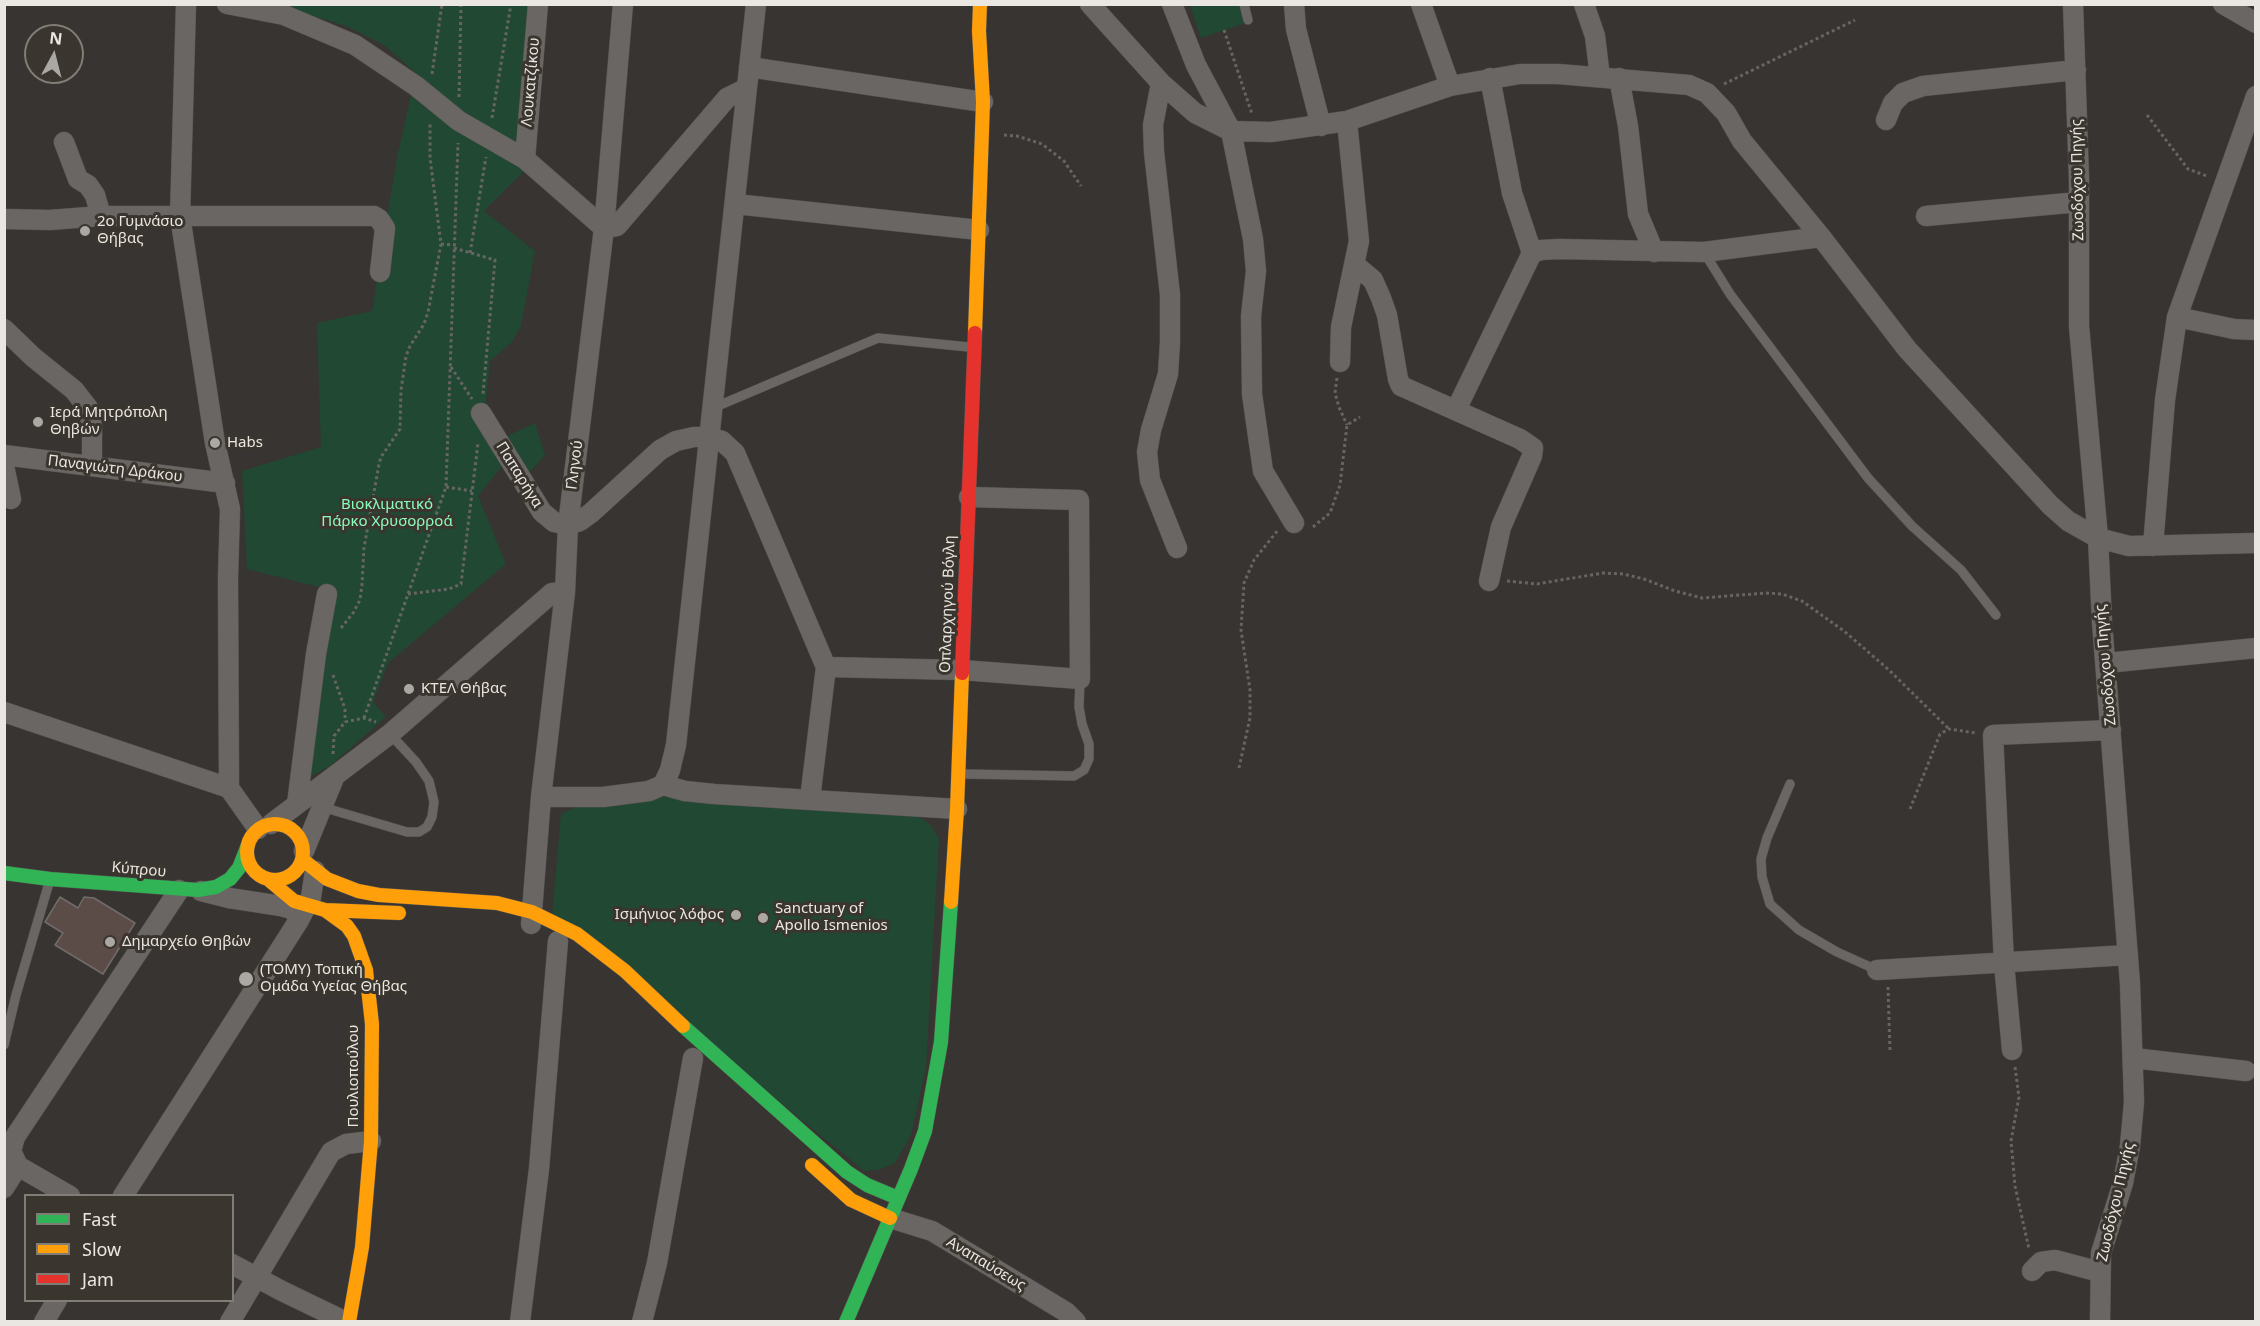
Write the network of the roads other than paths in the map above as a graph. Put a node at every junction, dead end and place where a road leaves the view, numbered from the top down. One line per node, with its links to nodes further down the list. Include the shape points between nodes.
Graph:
1 (186, 4): 35 (street)
2 (226, 4): 31 (street, via 284,15 355,45 459,121)
3 (538, 4): 31 (street, Λουκατζίκου)
4 (623, 4): 38 (street, Γληνού)
5 (756, 4): 17 (street)
6 (980, 4): 25 (street, Οπλαρχηγού Βόγλη)
7 (1090, 4): 21 (street)
8 (1172, 4): 29 (street, via 1196,65)
9 (1244, 4): 15 (lane)
10 (1294, 4): 28 (street, via 1296,29)
11 (1421, 4): 22 (street)
12 (1584, 4): 20 (street)
13 (2073, 4): 18 (street, Ζωοδόχου Πηγής)
14 (2223, 4): 16 (street)
15 (1248, 20)
16 (2256, 24)
17 (749, 67): 23 (street); 25 (street)
18 (2076, 70): 26 (street, via 1923,86 1903,93 1893,103); 32 (street, Ζωοδόχου Πηγής)
19 (1490, 78): 20 (street, via 1539,74); 22 (street); 43 (street, via 1512,193)
20 (1610, 78): 40 (street, via 1689,85 1707,93); 41 (street, via 1628,126 1638,214)
21 (1161, 83): 29 (street, via 1195,112); 66 (street, via 1153,125 1170,296 1170,342 1168,374 1147,452 1150,480)
22 (1450, 86): 27 (street)
23 (747, 88): 33 (street); 38 (street, via 727,98 617,226)
24 (2256, 96): 46 (street)
25 (984, 102): 39 (street, Οπλαρχηγού Βόγλη)
26 (1886, 120)
27 (1347, 121): 28 (street); 44 (street, via 1359,241)
28 (1321, 126): 29 (street, via 1271,132)
29 (1231, 131): 61 (street, via 1253,239 1256,271 1251,316 1252,393 1263,471)
30 (64, 142): 34 (street, via 78,179 95,195)
31 (525, 159): 38 (street)
32 (2079, 202): 36 (street); 63 (street, Ζωοδόχου Πηγής, via 2079,326)
33 (735, 204): 39 (street); 51 (street)
34 (101, 216): 35 (street); 37 (street)
35 (180, 216): 45 (street, via 374,216 386,228); 58 (street, via 215,443)
36 (1926, 216)
37 (4, 219)
38 (604, 228): 62 (street, Γληνού)
39 (979, 230): 49 (street, Οπλαρχηγού Βόγλη)
40 (1821, 237): 42 (street); 63 (street, via 1907,349 2034,488 2068,521)
41 (1654, 252): 42 (street); 43 (street, via 1559,249)
42 (1704, 252): 70 (lane, via 1730,294 1868,478 1912,526 1961,570)
43 (1532, 254): 52 (street)
44 (1354, 264): 50 (street, via 1341,327); 52 (street, via 1373,280 1381,298 1401,386)
45 (380, 272)
46 (2177, 317): 48 (street); 65 (street, via 2165,400)
47 (4, 329): 57 (street, via 74,390 88,408)
48 (2256, 330)
49 (974, 347): 51 (lane, via 878,338); 59 (street, Οπλαρχηγού Βόγλη)
50 (1340, 362)
51 (713, 408): 54 (street)
52 (1456, 410): 67 (street, via 1533,448 1501,527)
53 (481, 413): 62 (street, Παπαρήγα, via 542,512 554,522)
54 (710, 438): 62 (street, via 676,441 660,450 591,513); 73 (street, via 722,441 735,453); 82 (street, via 676,744)
55 (4, 455): 57 (street, Παναγιώτη Δράκου)
56 (4, 466): 60 (street)
57 (92, 466): 58 (street, Παναγιώτη Δράκου)
58 (225, 483): 83 (street, via 230,508)
59 (969, 497): 74 (street, Οπλαρχηγού Βόγλη); 75 (street, via 1078,500)
60 (11, 499)
61 (1293, 519)
62 (568, 525): 68 (street, Γληνού)
63 (2098, 538): 65 (street, via 2112,544); 72 (street, Ζωοδόχου Πηγής)
64 (2256, 543): 65 (street)
65 (2153, 546)
66 (1177, 548)
67 (1489, 581)
68 (566, 592): 78 (street, via 552,593); 84 (street, Γληνού)
69 (327, 594): 86 (street)
70 (1996, 615)
71 (2256, 648): 72 (street)
72 (2106, 663): 77 (street, Ζωοδόχου Πηγής)
73 (826, 667): 74 (street); 85 (street)
74 (962, 670): 75 (street); 80 (street, Οπλαρχηγού Βόγλη)
75 (1080, 679): 80 (lane, via 1079,707 1089,744 1084,770 1074,776)
76 (4, 712): 83 (street)
77 (2111, 730): 99 (street, Ζωοδόχου Πηγής); 100 (street, via 1993,735)
78 (390, 735): 79 (street); 87 (lane, via 429,781 434,802 427,827 407,832)
79 (339, 774): 86 (street); 87 (street)
80 (958, 774): 88 (street, Οπλαρχηγού Βόγλη)
81 (1790, 784): 101 (lane, via 1761,859 1770,904 1799,930 1837,952)
82 (663, 785): 84 (street, via 649,791 603,797); 85 (street, via 714,794)
83 (229, 788): 89 (street)
84 (541, 797): 98 (street, Γληνού)
85 (810, 799): 88 (street)
86 (297, 804): 89 (street)
87 (322, 807): 90 (street)
88 (957, 809): 114 (street, Οπλαρχηγού Βόγλη, via 941,1042 925,1131)
89 (259, 833): 90 (street, via 283,825 293,830 301,839); 93 (street, via 247,854 254,871); 94 (street, Κύπρου, via 230,879 216,887)
90 (307, 861): 93 (street, via 290,877); 95 (street, via 314,887); 98 (street, via 340,885 368,893 497,903)
91 (4, 873): 92 (street, Κύπρου)
92 (50, 879): 94 (street, Κύπρου); 103 (lane)
93 (269, 880): 95 (street, Πουλιοπούλου)
94 (189, 890): 95 (street); 110 (street, via 15,1137)
95 (310, 912): 96 (street); 108 (street, Πουλιοπούλου, via 347,926 366,970 372,1024); 113 (street)
96 (417, 913)
97 (504, 919): 98 (street)
98 (547, 933): 102 (street, via 578,934); 124 (street, Γληνού, via 539,1169)
99 (2128, 955): 100 (street); 106 (street, Ζωοδόχου Πηγής)
100 (2004, 963): 101 (street); 104 (street)
101 (1882, 969)
102 (692, 1034): 105 (street); 114 (street, via 848,1172)
103 (4, 1046)
104 (2012, 1050)
105 (692, 1057): 125 (street, via 657,1263)
106 (2133, 1058): 107 (street); 118 (street, Ζωοδόχου Πηγής, via 2130,1146)
107 (2246, 1071)
108 (370, 1141): 119 (street, via 346,1144 331,1152); 123 (street, Πουλιοπούλου, via 362,1247)
109 (798, 1153): 115 (street, via 851,1200)
110 (11, 1154): 111 (street); 112 (street)
111 (4, 1188)
112 (67, 1194)
113 (124, 1194)
114 (898, 1198): 115 (street, Οπλαρχηγού Βόγλη)
115 (890, 1218): 126 (street, Οπλαρχηγού Βόγλη); 127 (street, Αναπαύσεως, via 932,1231 1066,1312)
116 (234, 1265): 119 (street)
117 (2037, 1267): 118 (street, via 2055,1260)
118 (2100, 1272): 128 (street, Ζωοδόχου Πηγής)
119 (257, 1278): 122 (street); 123 (street)
120 (56, 1302): 121 (street)
121 (44, 1322)
122 (231, 1322)
123 (347, 1322)
124 (520, 1322)
125 (642, 1322)
126 (846, 1322)
127 (1076, 1322)
128 (2100, 1322)

